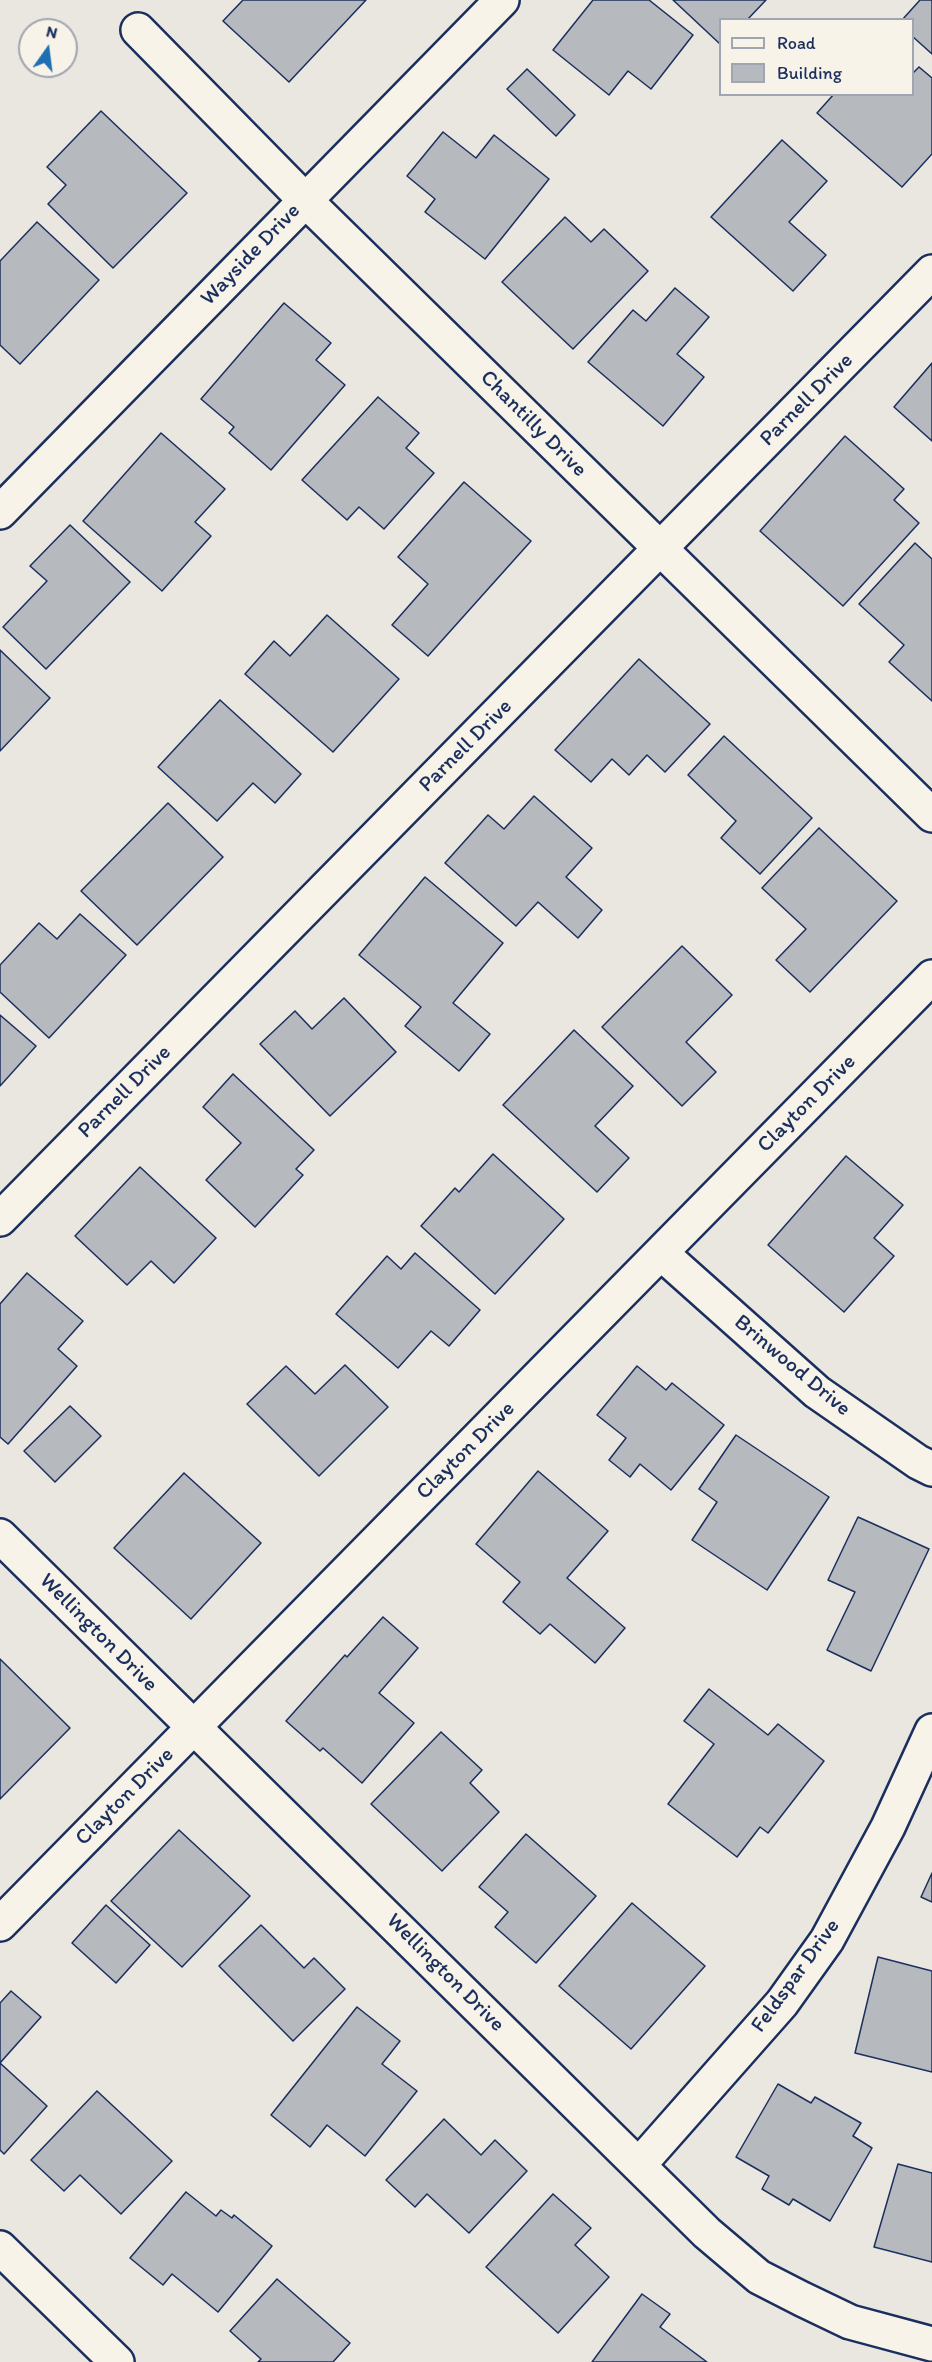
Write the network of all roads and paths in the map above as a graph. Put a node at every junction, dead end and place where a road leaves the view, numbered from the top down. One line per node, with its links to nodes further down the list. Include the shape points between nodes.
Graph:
1 (502, 0): 3 (street, Wayside Drive)
2 (138, 30): 3 (street, Chantilly Drive)
3 (305, 200): 5 (street, Wayside Drive); 6 (street, Chantilly Drive)
4 (932, 272): 6 (street, Parnell Drive)
5 (0, 512)
6 (660, 548): 7 (street, Chantilly Drive); 9 (street, Parnell Drive)
7 (932, 815)
8 (932, 977): 10 (street, Clayton Drive)
9 (0, 1219)
10 (661, 1253): 11 (street, Brinwood Drive, via 817,1392); 13 (street, Clayton Drive)
11 (932, 1469)
12 (0, 1536): 13 (street, Wellington Drive)
13 (194, 1728): 15 (street, Clayton Drive); 16 (street, Wellington Drive)
14 (932, 1731): 16 (street, Feldspar Drive, via 888,1827 827,1940 782,2003)
15 (0, 1924)
16 (639, 2165): 18 (street, Wellington Drive, via 707,2233 759,2277 850,2322)
17 (0, 2248): 19 (street)
18 (932, 2343)
19 (117, 2362)

